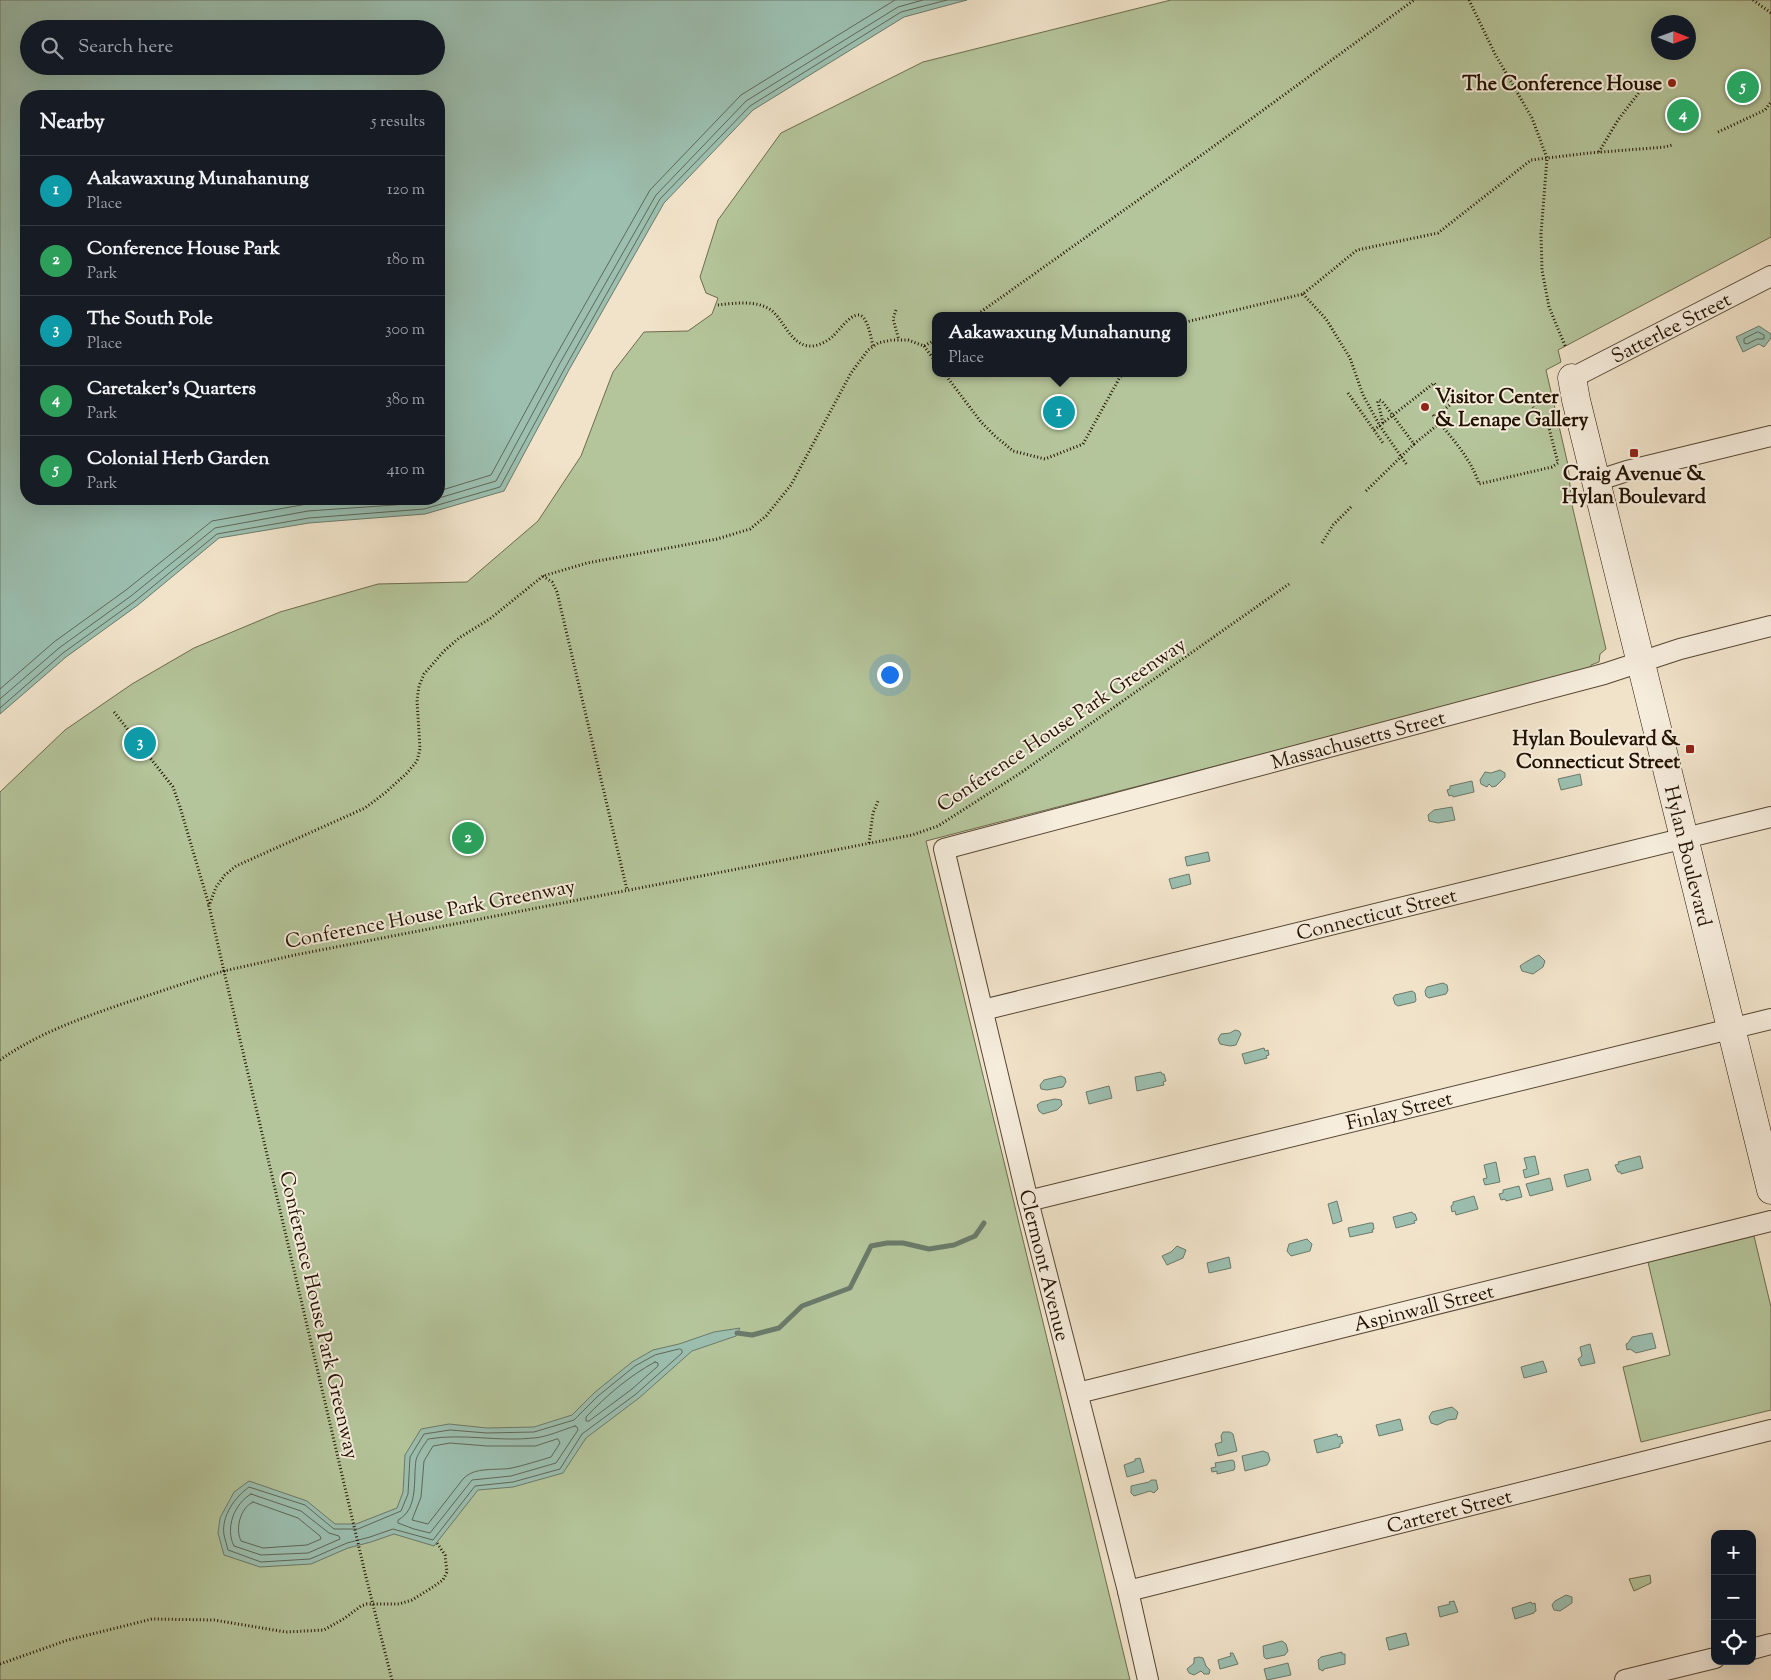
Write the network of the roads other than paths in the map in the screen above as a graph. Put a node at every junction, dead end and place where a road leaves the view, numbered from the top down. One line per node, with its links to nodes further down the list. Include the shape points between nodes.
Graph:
1 (1771, 276): 2 (street, Satterlee Street)
2 (1572, 378): 4 (street, Hylan Boulevard)
3 (1771, 436): 4 (street)
4 (1596, 481): 6 (street, Hylan Boulevard)
5 (1771, 626): 6 (street, Massachusetts Street)
6 (1641, 662): 8 (street, Hylan Boulevard); 9 (street, Massachusetts Street)
7 (1771, 817): 8 (street, Connecticut Street)
8 (1685, 838): 10 (street, Connecticut Street); 12 (street, Hylan Boulevard)
9 (944, 849): 10 (street, Clermont Avenue)
10 (983, 1010): 14 (street, Clermont Avenue)
11 (1771, 1019): 12 (street, Finlay Street)
12 (1732, 1030): 13 (street, Hylan Boulevard); 14 (street, Finlay Street)
13 (1771, 1190)
14 (1028, 1201): 16 (street, Clermont Avenue)
15 (1771, 1221): 16 (street, Aspinwall Street)
16 (1078, 1393): 18 (street, Clermont Avenue)
17 (1771, 1430): 18 (street, Carteret Street)
18 (1128, 1591): 22 (street, Clermont Avenue)
19 (1771, 1644): 20 (street)
20 (1756, 1647)
21 (1711, 1659): 23 (street)
22 (1148, 1680)
23 (1625, 1680)

